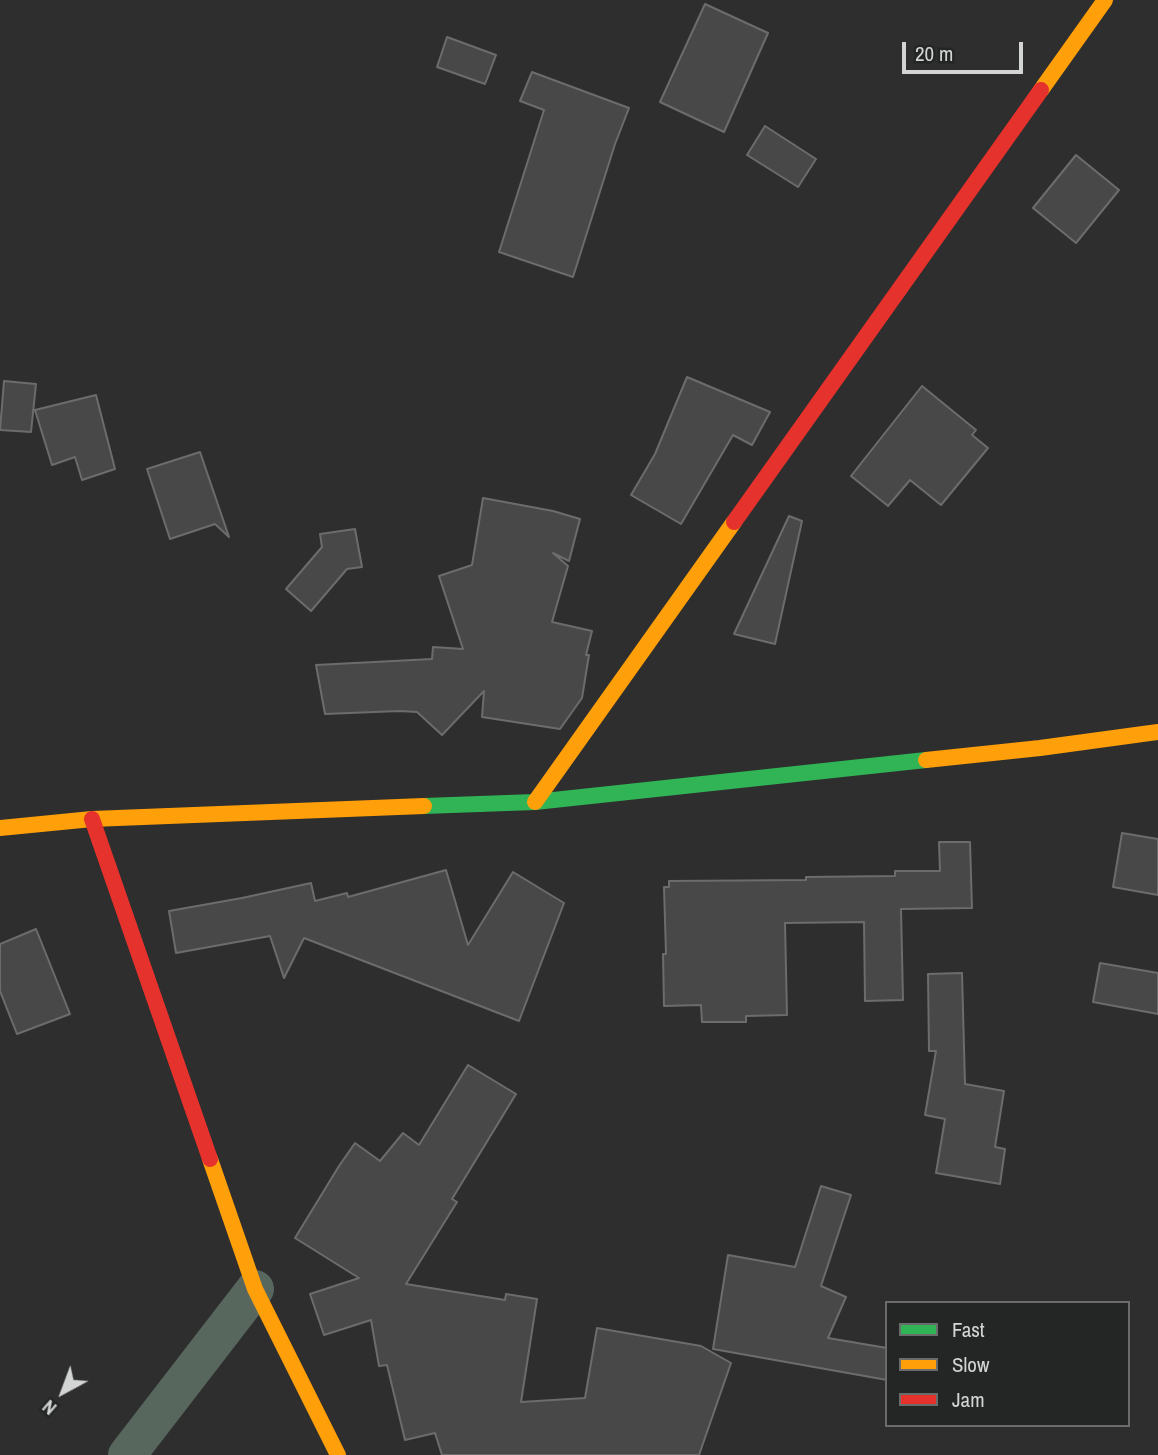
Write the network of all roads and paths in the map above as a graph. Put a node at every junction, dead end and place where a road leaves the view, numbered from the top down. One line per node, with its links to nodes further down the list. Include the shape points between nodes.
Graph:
1 (1105, 0): 3 (street)
2 (1158, 732): 3 (street)
3 (535, 802): 4 (street)
4 (92, 819): 5 (street); 6 (street)
5 (0, 828)
6 (255, 1289): 7 (street); 8 (street)
7 (127, 1455)
8 (338, 1455)

